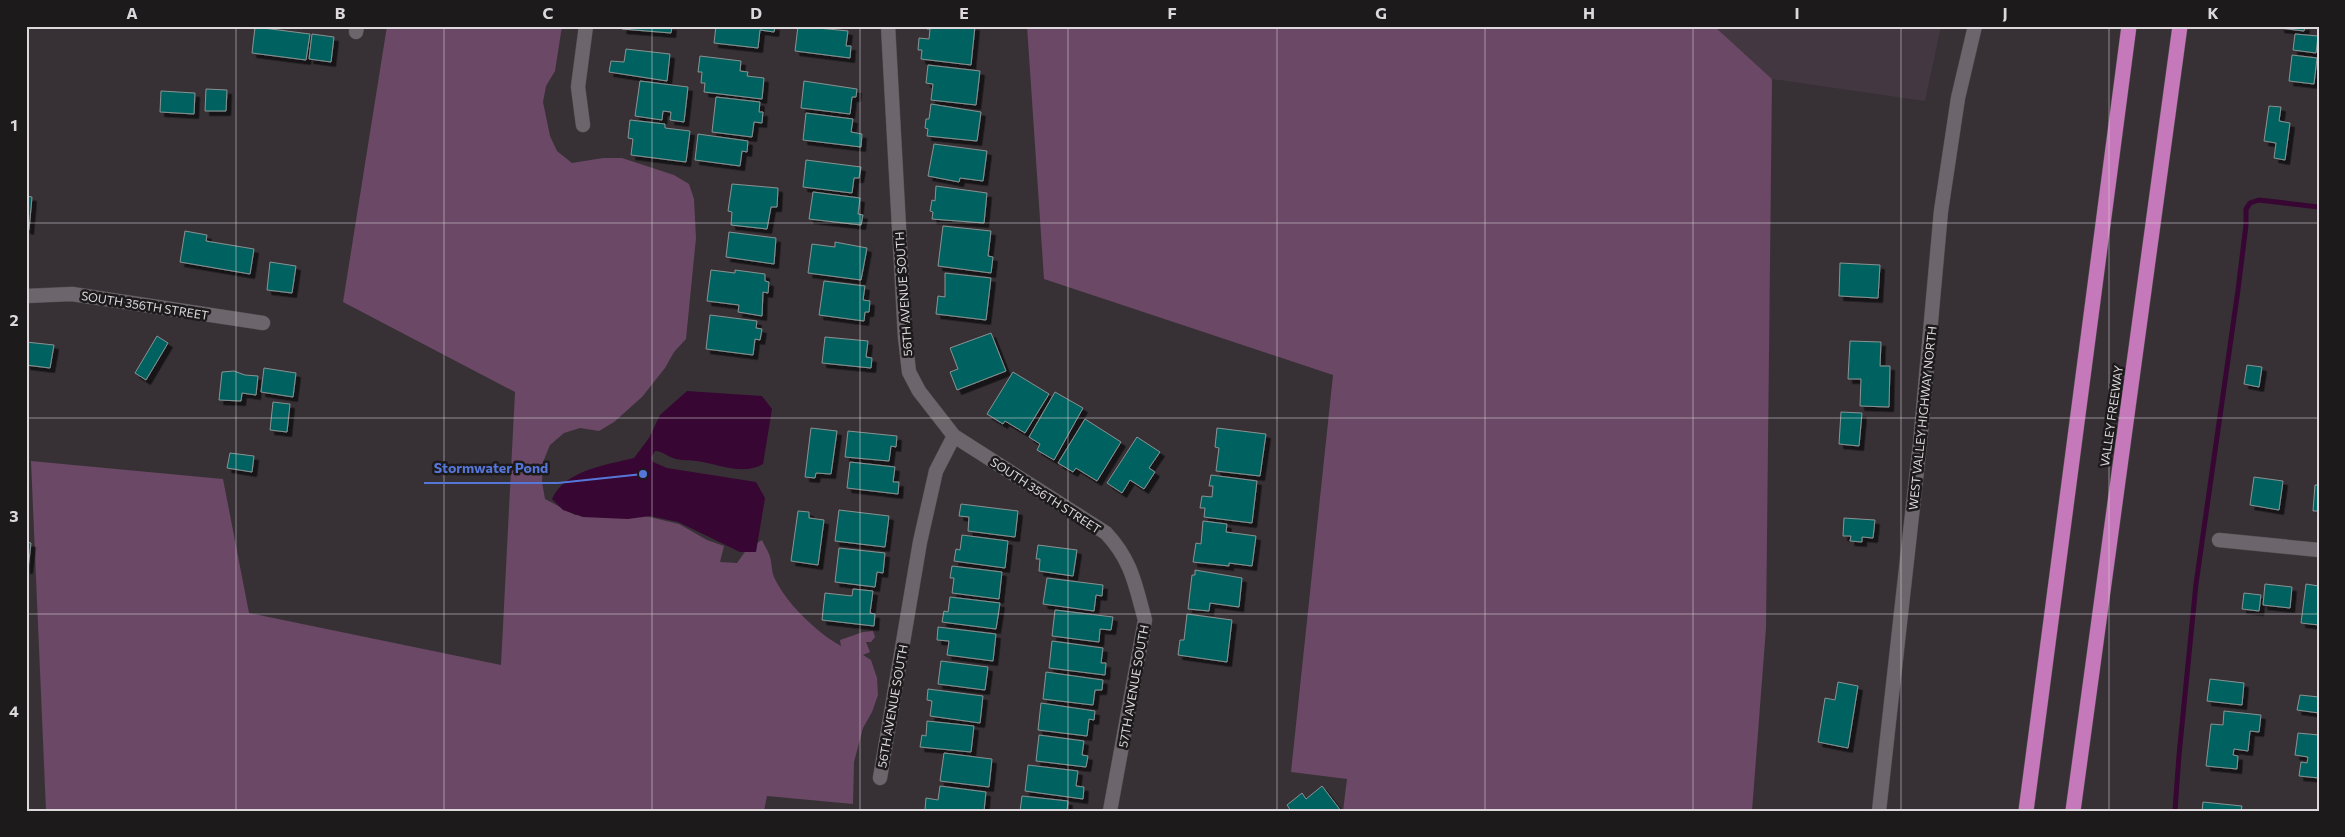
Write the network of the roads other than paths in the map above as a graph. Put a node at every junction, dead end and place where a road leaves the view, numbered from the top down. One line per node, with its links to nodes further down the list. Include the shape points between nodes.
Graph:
1 (586, 26): 6 (street, via 578,87)
2 (888, 26): 9 (street, 56TH AVENUE SOUTH, via 909,372 919,391)
3 (1975, 26): 15 (street, WEST VALLEY HIGHWAY NORTH, via 1958,98 1941,211 1920,443)
4 (2129, 26): 16 (highway)
5 (2180, 26): 17 (highway, VALLEY FREEWAY)
6 (582, 125)
7 (26, 296): 8 (street, SOUTH 356TH STREET, via 72,294)
8 (263, 323)
9 (954, 436): 12 (street, SOUTH 356TH STREET, via 1106,533); 13 (street, 56TH AVENUE SOUTH, via 936,471 920,542)
10 (2219, 540): 11 (street)
11 (2319, 550)
12 (1129, 563): 14 (street, 57TH AVENUE SOUTH, via 1145,620)
13 (880, 778)
14 (1110, 811)
15 (1879, 811)
16 (2026, 811)
17 (2072, 811)

